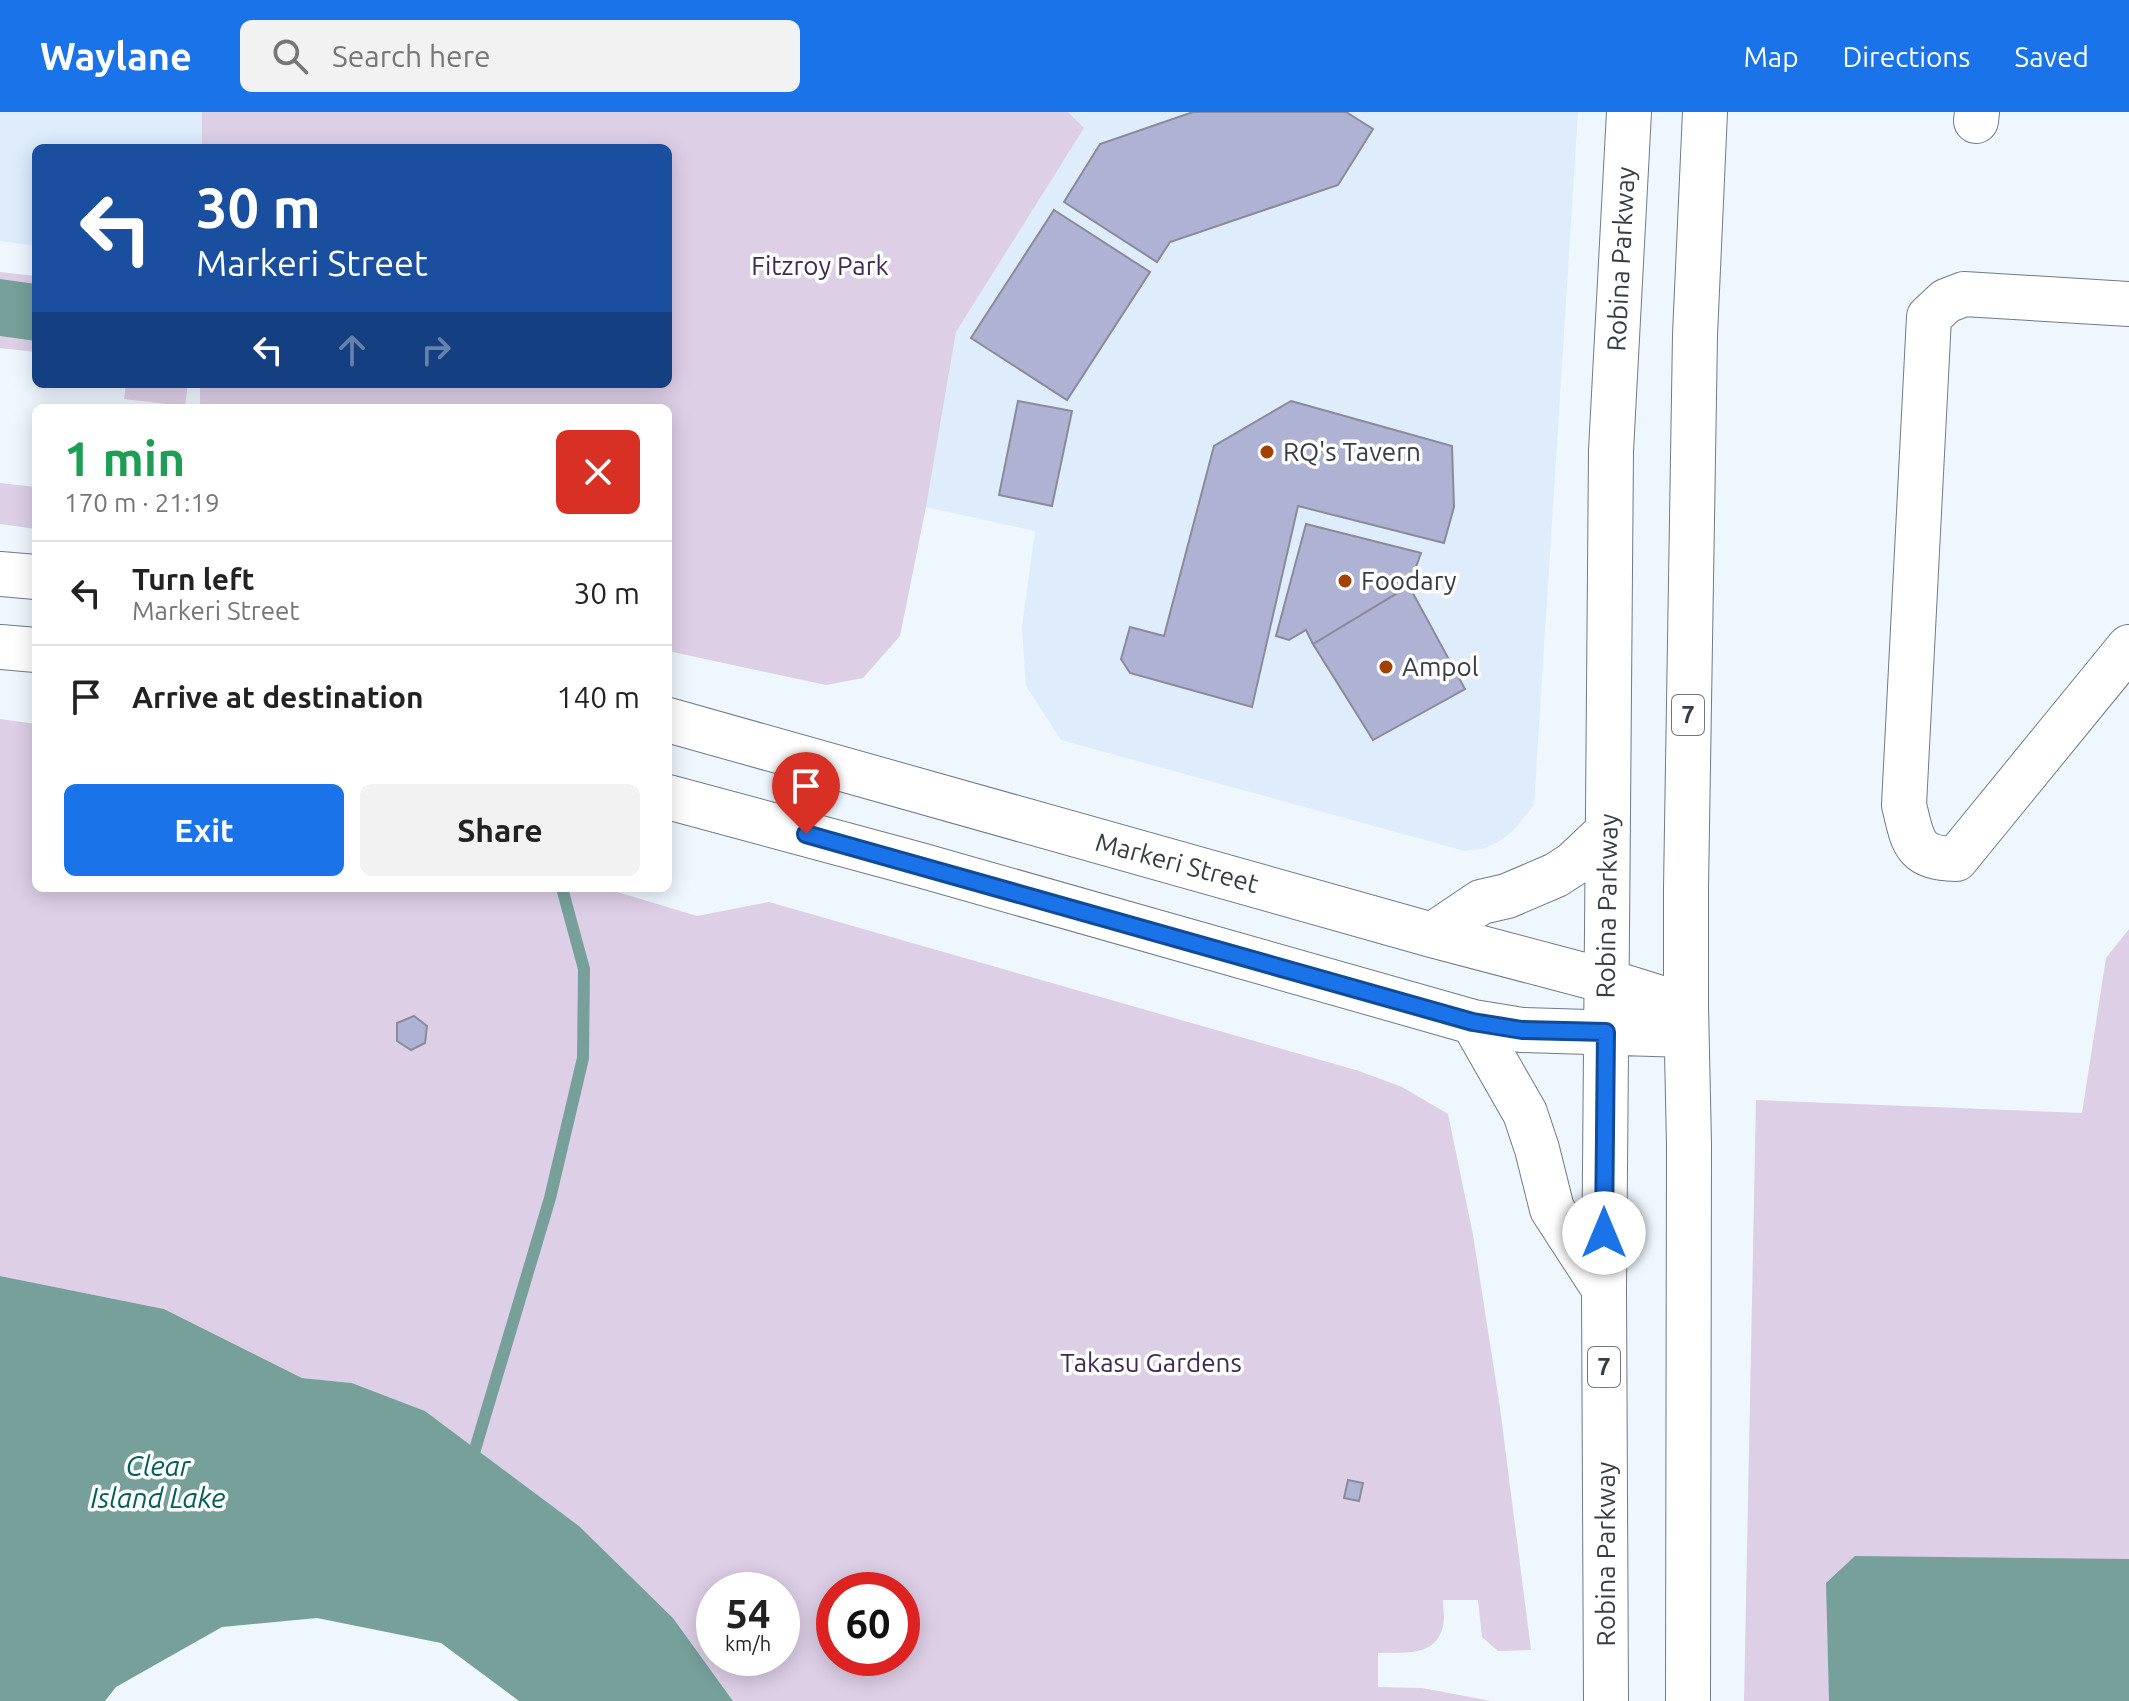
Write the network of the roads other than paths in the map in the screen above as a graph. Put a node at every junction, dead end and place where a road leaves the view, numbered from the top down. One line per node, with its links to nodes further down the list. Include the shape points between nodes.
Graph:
1 (1629, 112): 11 (main road, Robina Parkway / 7, via 1611,451)
2 (1705, 112): 14 (main road, 7, via 1693,409)
3 (2129, 304): 7 (main road, via 1964,294 1946,301 1929,317 1904,805 1917,847 1932,859 1956,859)
4 (0, 574): 5 (main road)
5 (32, 577)
6 (0, 647): 8 (main road)
7 (2129, 647)
8 (32, 650)
9 (672, 721): 12 (main road, Markeri Street)
10 (672, 798): 15 (main road)
11 (1608, 831): 12 (main road, via 1556,875 1481,902); 13 (main road, Robina Parkway / 7)
12 (1432, 935): 13 (main road, Markeri Street)
13 (1606, 981): 14 (main road, Markeri Street); 16 (main road, Robina Parkway / 7)
14 (1686, 1020): 16 (main road); 19 (main road, 7)
15 (1473, 1022): 16 (main road, via 1522,1030); 17 (main road, via 1525,1113 1552,1209)
16 (1606, 1032): 17 (main road, Robina Parkway / 7)
17 (1604, 1289): 18 (main road, Robina Parkway / 7)
18 (1606, 1701)
19 (1688, 1701)

